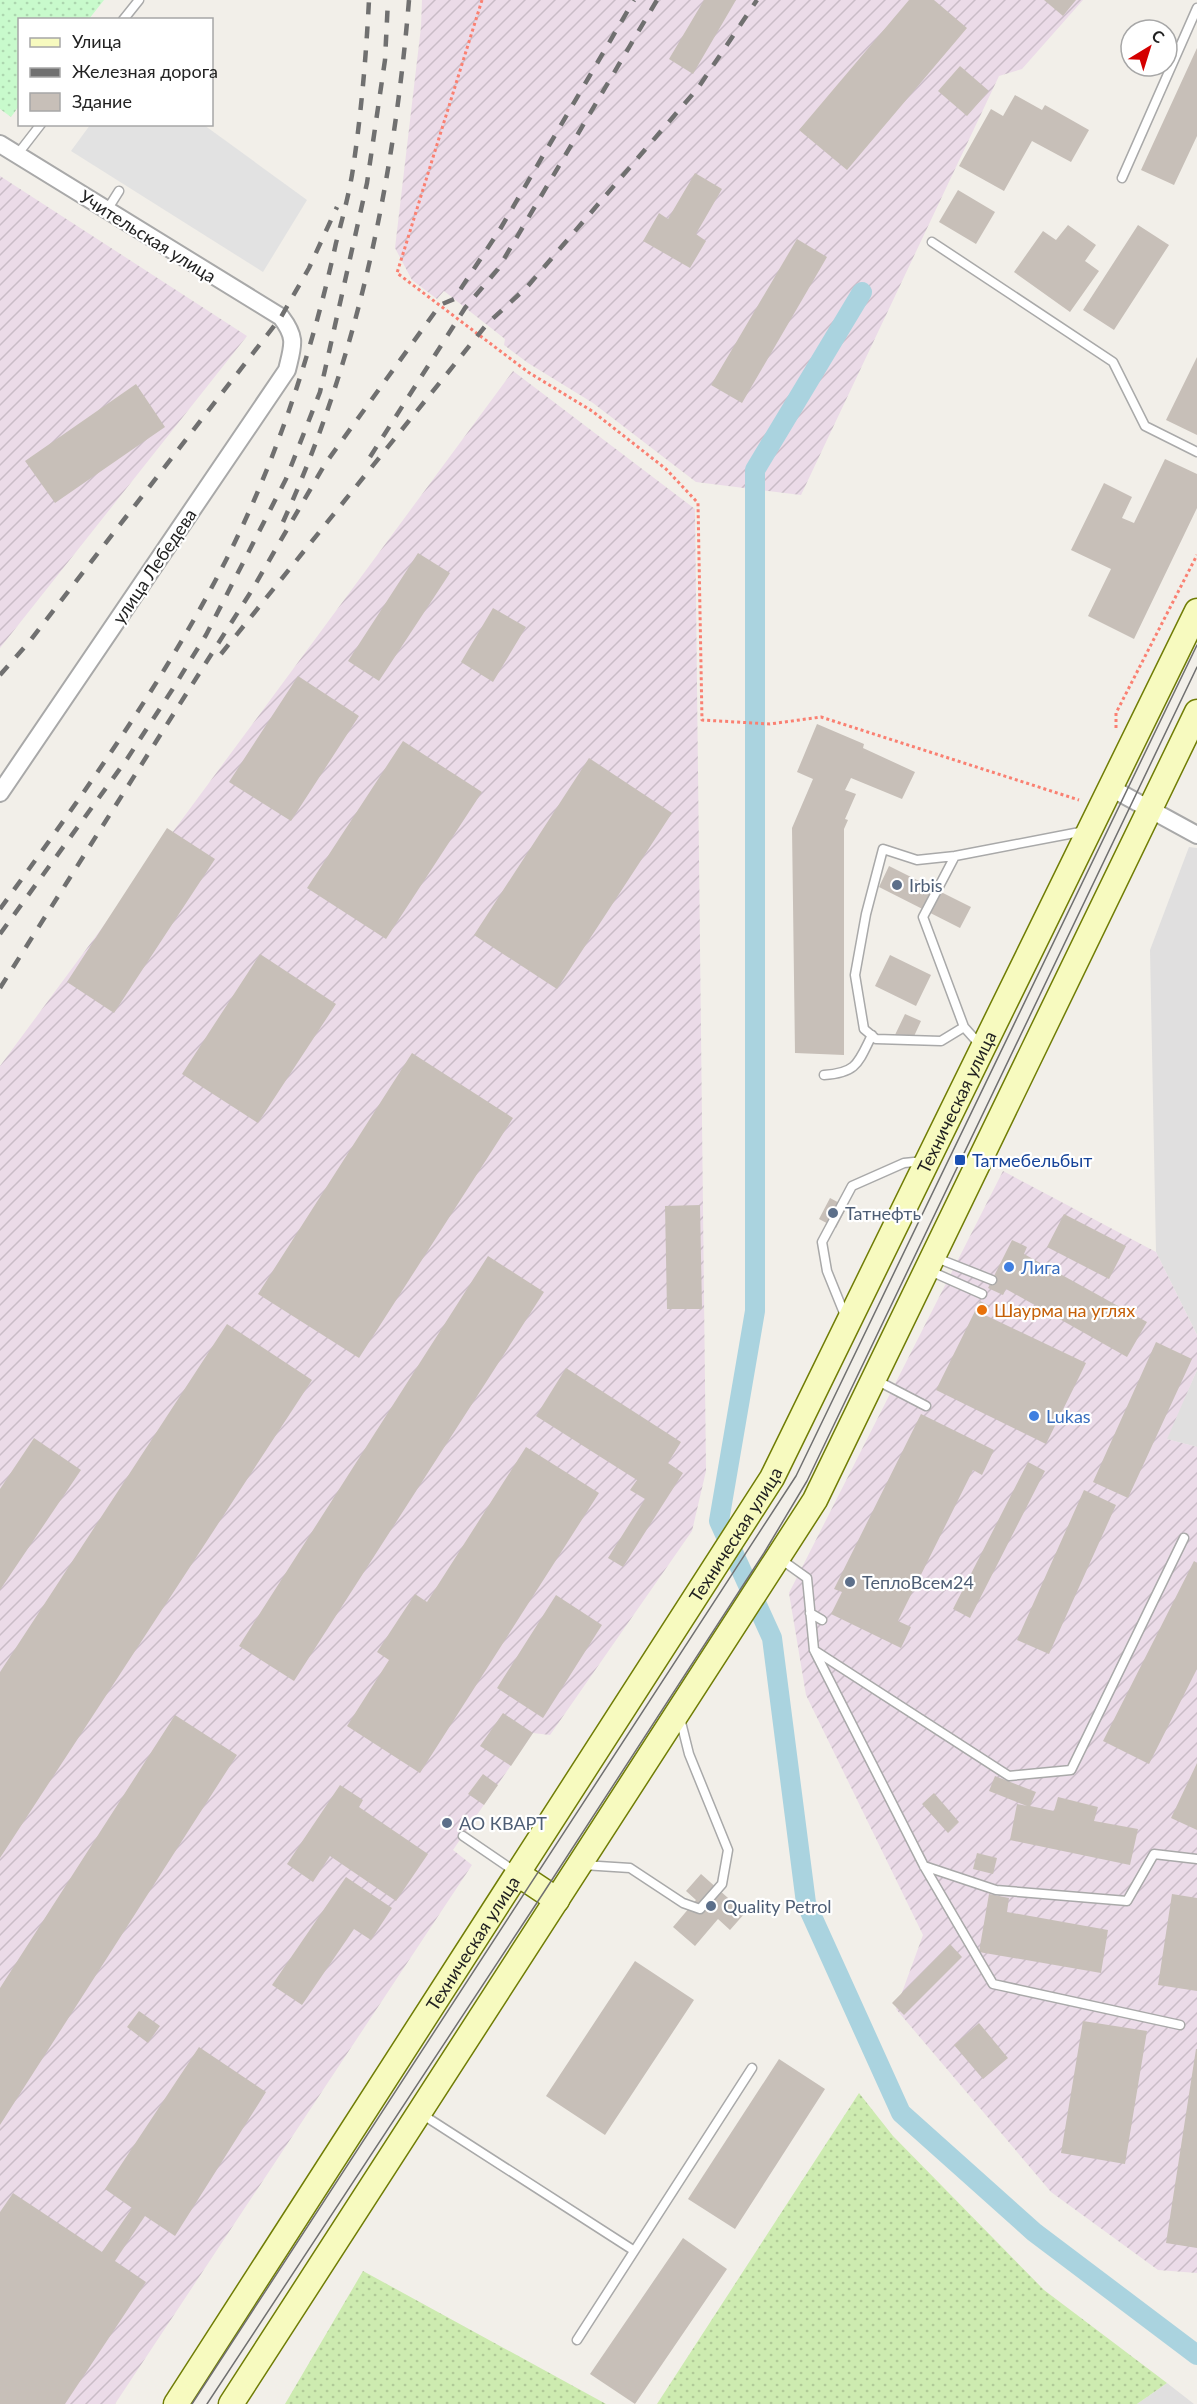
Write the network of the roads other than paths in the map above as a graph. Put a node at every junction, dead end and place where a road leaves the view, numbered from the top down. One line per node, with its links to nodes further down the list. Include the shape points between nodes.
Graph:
1 (139, 0): 3 (lane)
2 (1197, 8): 6 (lane)
3 (125, 18)
4 (38, 126): 5 (lane)
5 (6, 151): 8 (street, Учительская улица)
6 (1122, 178)
7 (119, 192): 8 (lane)
8 (107, 210): 10 (street, Учительская улица, via 281,317)
9 (932, 242): 11 (lane, via 1113,362 1145,426)
10 (292, 332): 15 (street, улица Лебедева, via 287,370)
11 (1197, 452)
12 (1197, 611): 14 (main road, Техническая улица)
13 (1197, 712): 16 (main road)
14 (1111, 788): 16 (street); 18 (main road, Техническая улица)
15 (0, 793)
16 (1151, 809): 17 (street); 25 (main road)
17 (1195, 830)
18 (1088, 831): 19 (lane); 22 (main road, Техническая улица)
19 (955, 856): 20 (lane, via 923,917); 21 (lane, via 917,860 884,849 855,975 864,1029)
20 (964, 1027): 21 (lane, via 941,1041 876,1039); 22 (lane)
21 (872, 1035): 23 (lane, via 857,1066 841,1074)
22 (982, 1048): 24 (main road, Техническая улица)
23 (824, 1075)
24 (928, 1161): 28 (main road, Техническая улица); 28 (lane, via 904,1162 852,1186 822,1242 827,1271)
25 (930, 1263): 26 (lane); 27 (lane); 29 (main road)
26 (992, 1280)
27 (982, 1294)
28 (848, 1323): 41 (main road, Техническая улица, via 772,1478)
29 (874, 1379): 30 (lane); 32 (main road, via 815,1500)
30 (926, 1406)
31 (1184, 1538): 35 (lane, via 1071,1770 1009,1776)
32 (775, 1564): 33 (lane, via 807,1578); 36 (main road)
33 (810, 1613): 34 (lane); 35 (lane)
34 (822, 1620)
35 (814, 1650): 40 (lane)
36 (678, 1712): 39 (main road); 39 (lane, via 689,1754 728,1850 722,1884 700,1909 683,1903 630,1868)
37 (463, 1836): 41 (lane)
38 (1197, 1859): 40 (lane, via 1154,1854 1127,1900 996,1890)
39 (580, 1864): 42 (main road)
40 (924, 1866): 43 (lane, via 993,1984)
41 (518, 1874): 42 (main road); 48 (main road, Техническая улица)
42 (557, 1900): 45 (main road)
43 (1180, 2025)
44 (752, 2068): 46 (lane)
45 (420, 2112): 46 (lane); 49 (main road)
46 (633, 2250): 47 (lane)
47 (577, 2340)
48 (176, 2404)
49 (231, 2404)

